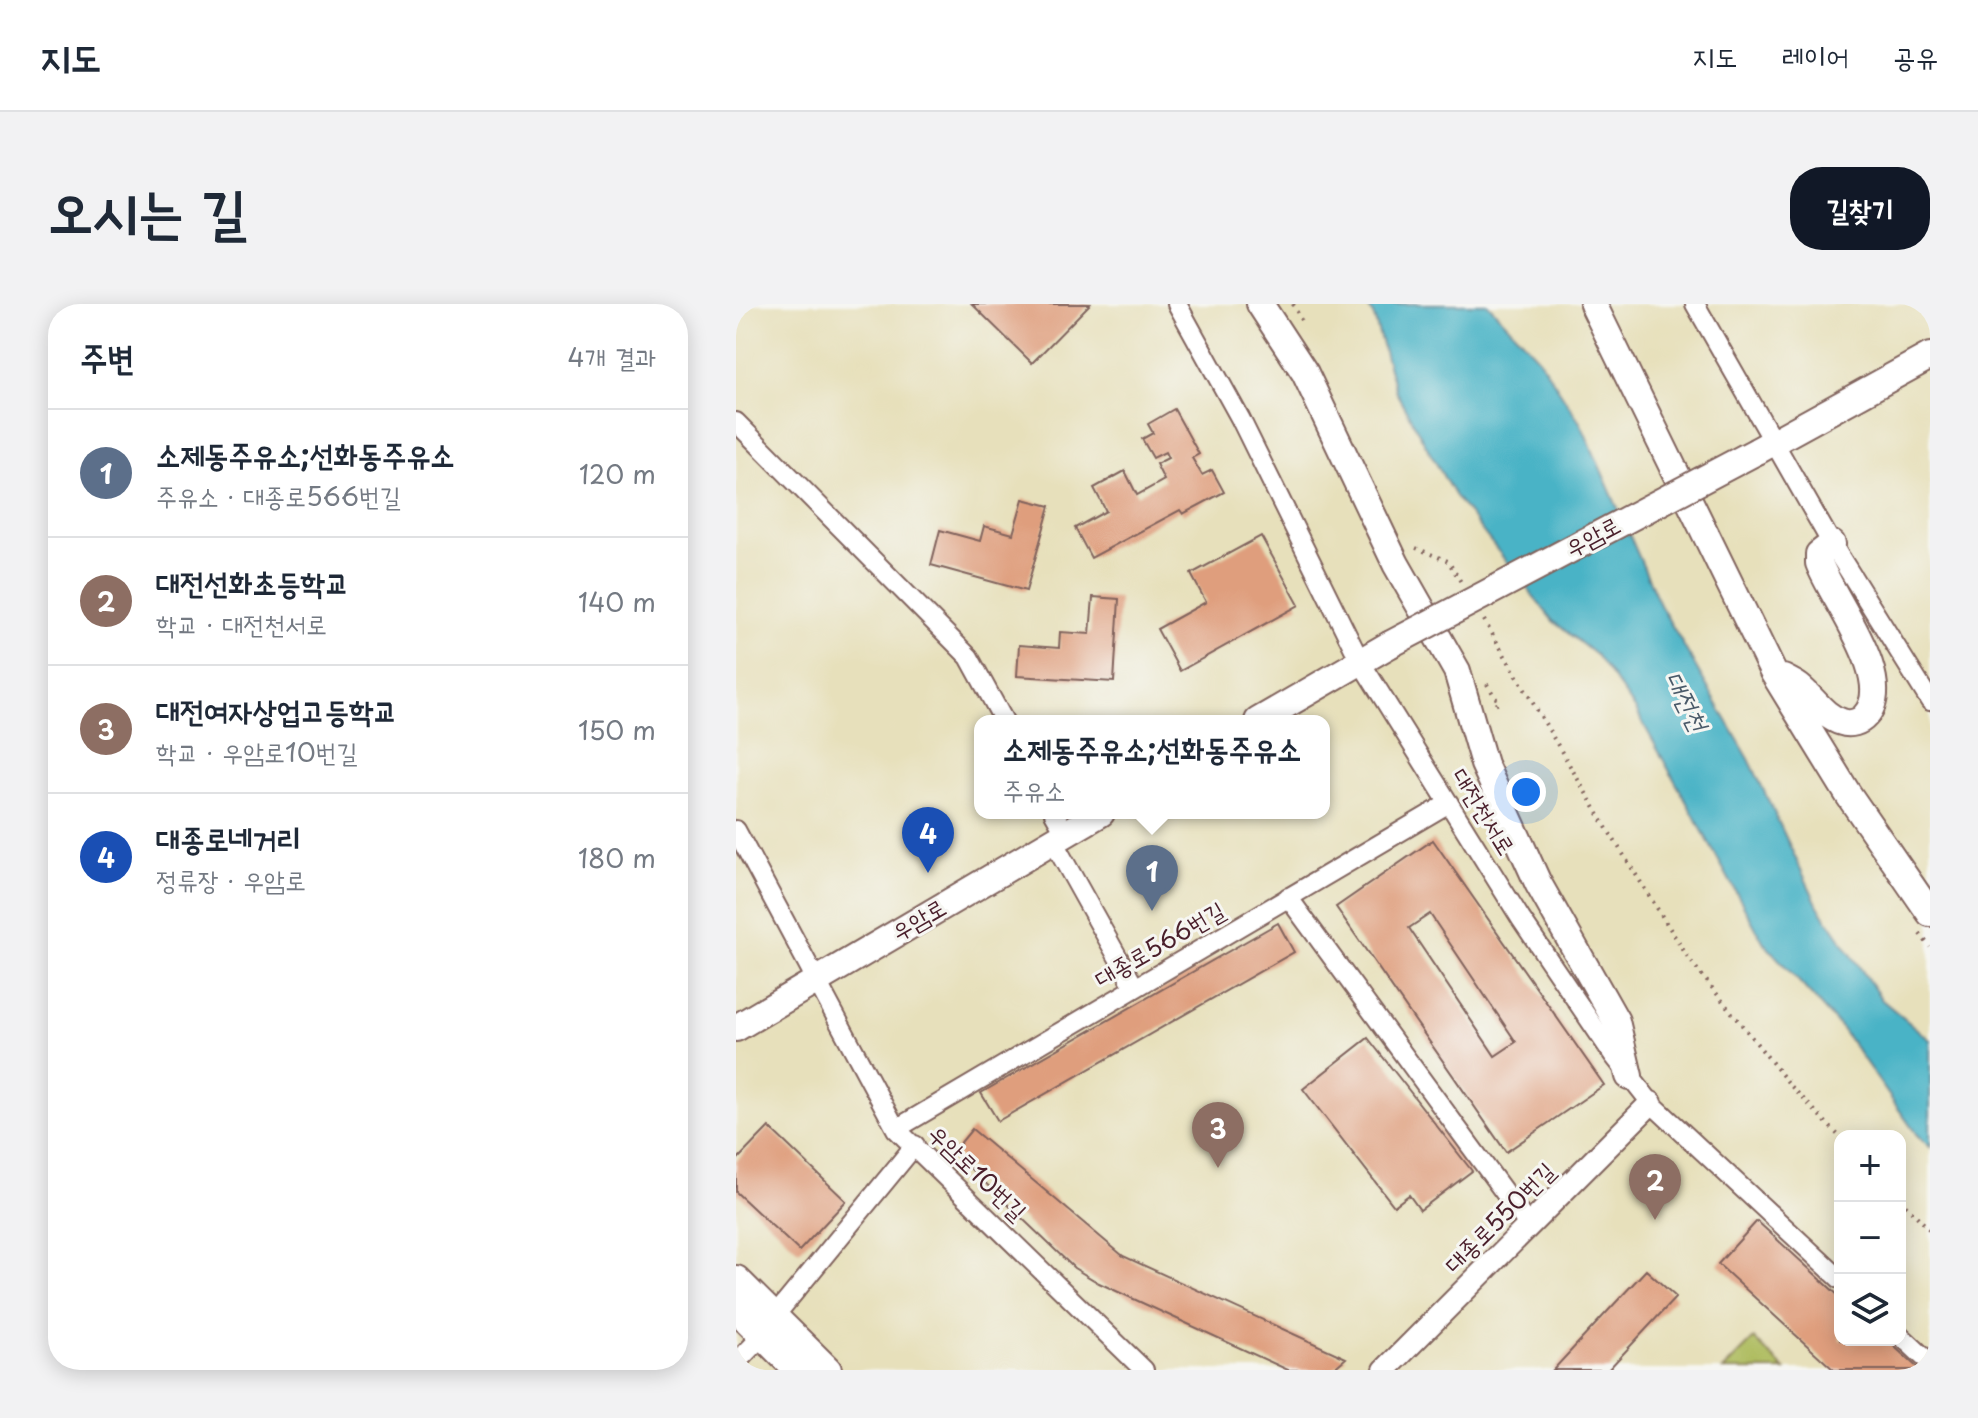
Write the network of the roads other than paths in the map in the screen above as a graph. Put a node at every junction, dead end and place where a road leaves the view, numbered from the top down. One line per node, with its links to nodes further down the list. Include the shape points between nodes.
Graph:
1 (1177, 304): 11 (street, 대전천서로, via 1240,418)
2 (1242, 304): 7 (main road)
3 (1260, 304): 7 (main road)
4 (1593, 304): 12 (main road)
5 (1695, 304): 9 (street)
6 (1930, 356): 9 (main road, 우암로)
7 (1305, 373): 27 (main road, via 1396,564 1457,671 1484,764 1538,883 1616,1021)
8 (736, 422): 14 (street, via 969,657)
9 (1766, 446): 10 (street); 11 (main road, 우암로, bridge)
10 (1832, 544): 12 (main road, via 1819,554 1819,563 1871,665 1873,702 1857,722 1843,723); 13 (street)
11 (1360, 661): 15 (main road, 우암로); 16 (street, 대전천서로)
12 (1773, 672): 20 (main road)
13 (1930, 701)
14 (1001, 715)
15 (1268, 715)
16 (1449, 803): 22 (street, 대종로566번길); 27 (street, 대전천서로)
17 (1085, 819): 18 (main road, 우암로)
18 (1058, 829): 24 (main road, 우암로); 25 (street)
19 (736, 830): 24 (street, 우암로10번길)
20 (1891, 858): 21 (main road); 23 (main road)
21 (1930, 888)
22 (1288, 897): 25 (street, 대종로566번길); 31 (street)
23 (1930, 913)
24 (816, 981): 26 (main road, 우암로); 29 (street, 우암로10번길)
25 (1135, 988): 29 (street, 대종로566번길)
26 (736, 1028)
27 (1629, 1076): 28 (street, 대전천서로)
28 (1651, 1103): 31 (street, 대종로550번길); 32 (street, 대전천서로)
29 (896, 1129): 30 (street, 우암로10번길)
30 (915, 1145): 35 (street); 41 (street, 우암로10번길)
31 (1529, 1226): 42 (street, 대종로550번길)
32 (1835, 1274)
33 (736, 1280): 35 (main road)
34 (736, 1308): 35 (main road)
35 (768, 1326): 37 (street); 39 (main road); 40 (main road)
36 (1906, 1341): 38 (street)
37 (736, 1363)
38 (1930, 1363)
39 (798, 1370)
40 (827, 1370)
41 (1144, 1370)
42 (1385, 1370)

